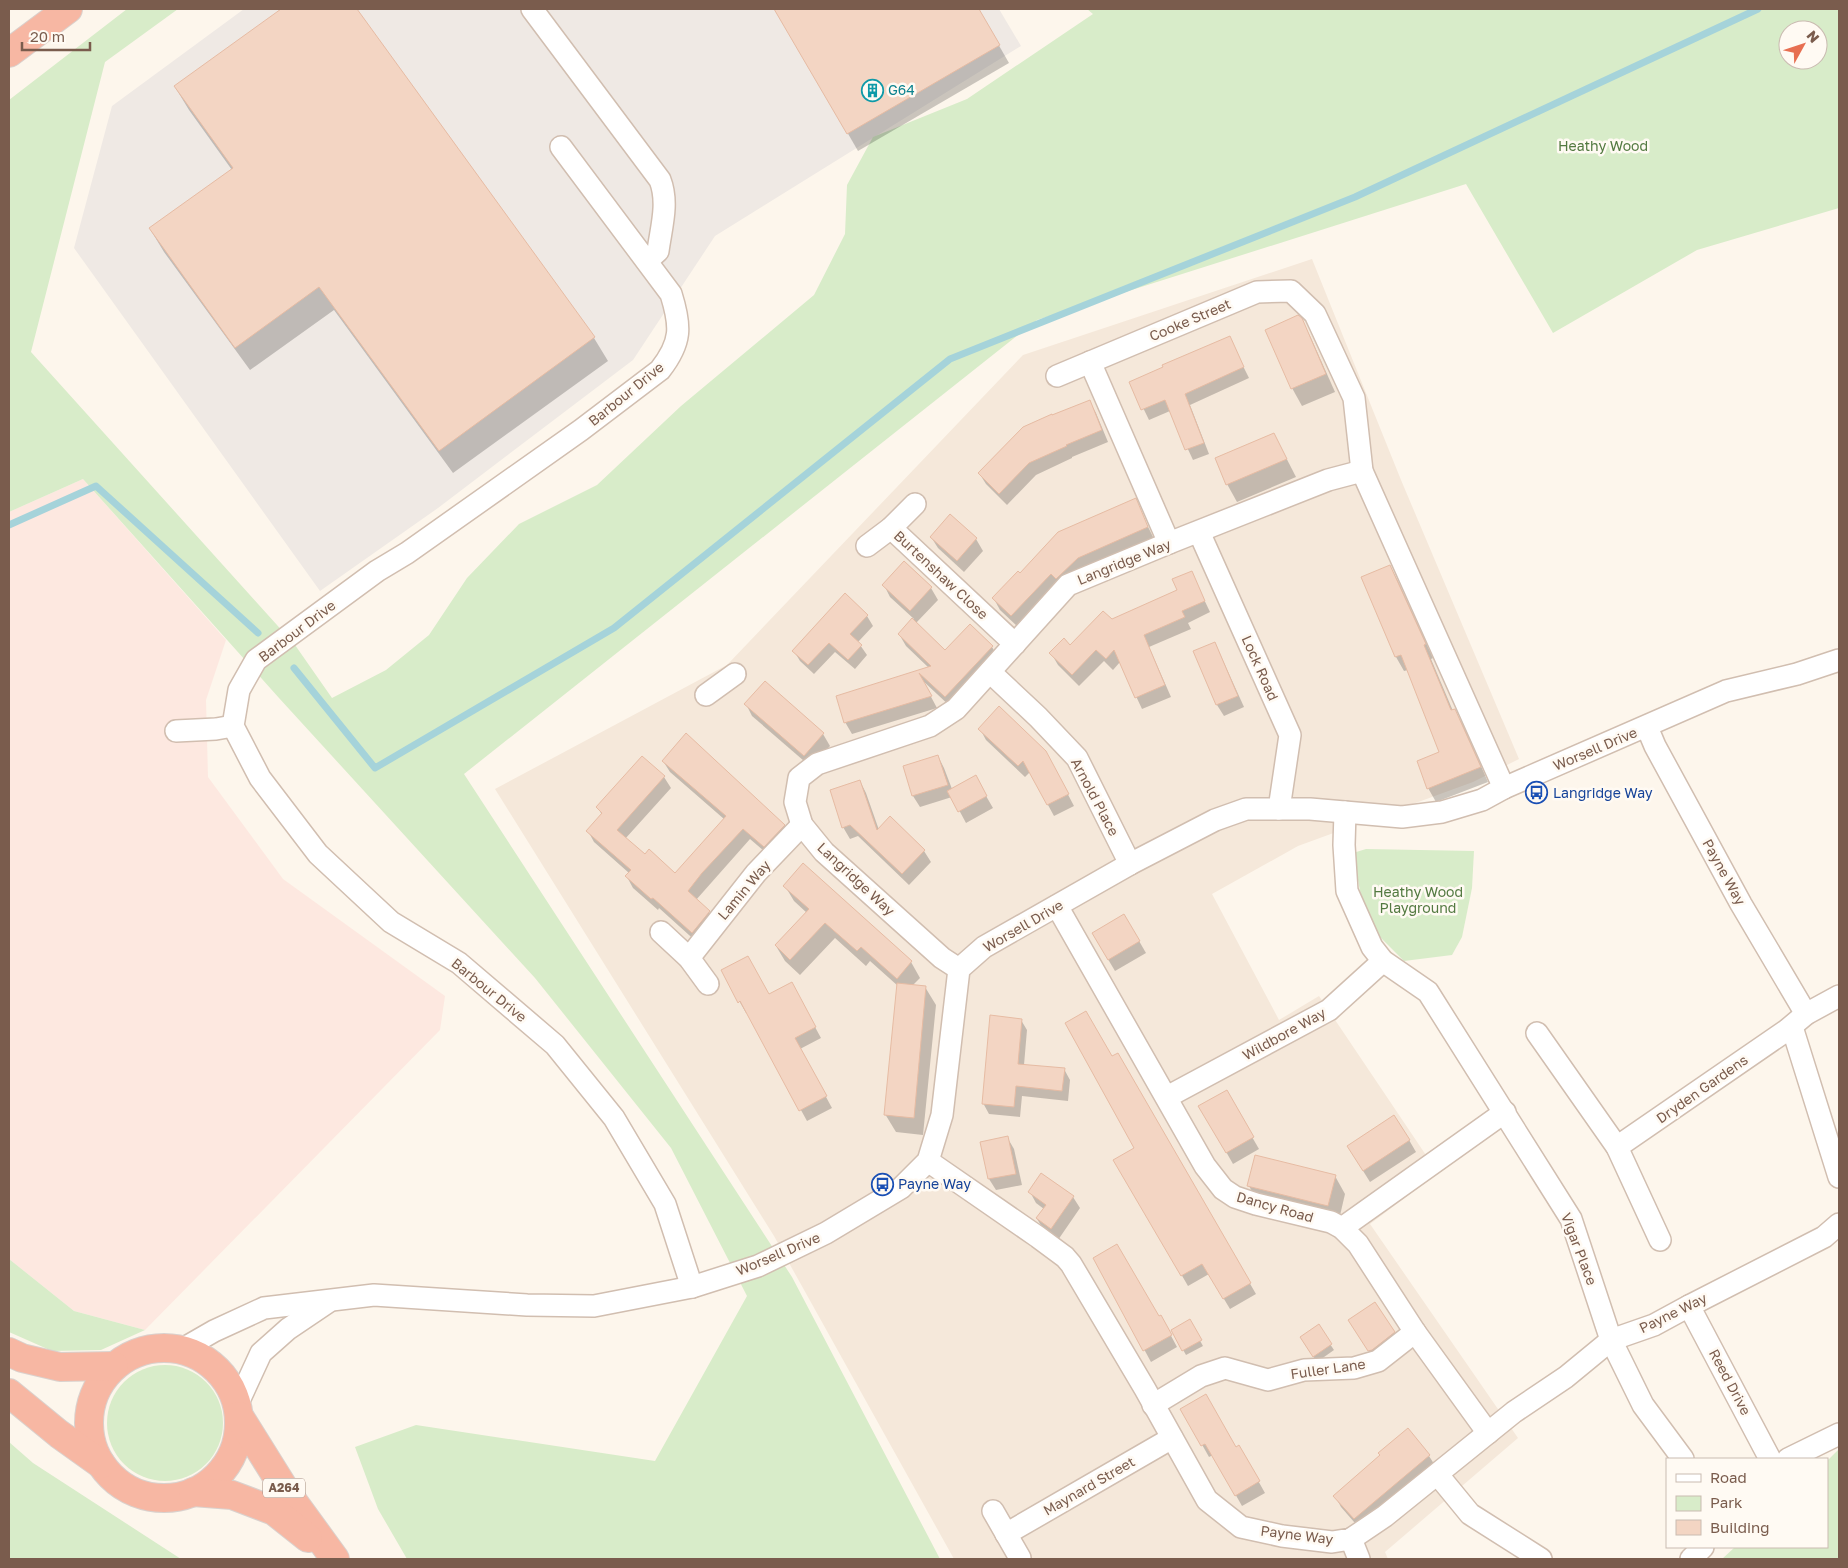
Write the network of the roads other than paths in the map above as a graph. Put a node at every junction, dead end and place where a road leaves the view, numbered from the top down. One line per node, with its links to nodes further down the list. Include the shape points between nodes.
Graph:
1 (68, 9): 3 (highway)
2 (532, 9): 5 (street, via 660,180 664,190 664,210 658,251)
3 (9, 53)
4 (561, 147): 5 (street, Barbour Drive)
5 (647, 261): 19 (street, Barbour Drive, via 671,294 678,315 679,330 669,358 660,370 581,430 377,571 256,660 239,690)
6 (1090, 362): 7 (street); 8 (street, Cooke Street, via 1257,292 1291,291 1315,314 1354,398); 12 (street)
7 (1057, 376)
8 (1362, 471): 11 (street, Langridge Way, via 1328,480); 22 (street)
9 (915, 504): 10 (street, Burtenshaw Close)
10 (891, 528): 13 (street); 14 (street, Burtenshaw Close)
11 (1199, 532): 12 (street, Langridge Way); 23 (street, Lock Road, via 1290,735)
12 (1169, 543): 14 (street, Langridge Way, via 1068,585)
13 (867, 546)
14 (1015, 644): 16 (street, Langridge Way)
15 (1839, 660): 20 (street, Worsell Drive, via 1726,691)
16 (990, 672): 25 (street, Langridge Way, via 956,708 930,726 817,764 799,778 795,802); 26 (street, Arnold Place, via 1077,758)
17 (735, 674): 18 (street)
18 (706, 695)
19 (233, 726): 21 (street); 44 (street, Barbour Drive, via 260,778 318,854 391,922 459,963 555,1045 573,1067 614,1118 665,1204)
20 (1647, 727): 22 (street, Worsell Drive); 34 (street, Payne Way, via 1741,904)
21 (176, 730)
22 (1504, 788): 24 (street, Worsell Drive, via 1482,800 1442,812 1402,817)
23 (1279, 809): 24 (street, Worsell Drive); 26 (street, Worsell Drive, via 1246,809 1215,820)
24 (1345, 812): 30 (street, via 1347,891 1372,948)
25 (802, 825): 29 (street, Lamin Way, via 756,873); 31 (street, Langridge Way, via 824,852 942,958)
26 (1130, 864): 27 (street, Worsell Drive)
27 (1056, 906): 31 (street, Worsell Drive, via 984,948); 36 (street, Dancy Road)
28 (661, 932): 29 (street)
29 (689, 958): 32 (street)
30 (1383, 962): 36 (street, Wildbore Way, via 1329,1010); 37 (street, Vigar Place, via 1428,992)
31 (959, 969): 39 (street, Worsell Drive, via 942,1115)
32 (708, 984)
33 (1839, 996): 34 (street, Dryden Gardens)
34 (1795, 1024): 38 (street, Dryden Gardens); 40 (street, Payne Way)
35 (1537, 1033): 38 (street)
36 (1167, 1097): 42 (street, Dancy Road, via 1205,1166 1223,1189 1256,1204 1331,1222)
37 (1504, 1112): 42 (street); 48 (street, Vigar Place, via 1571,1220)
38 (1618, 1148): 43 (street)
39 (928, 1162): 44 (street, Worsell Drive, via 901,1188 826,1234 758,1266); 53 (street, Payne Way, via 1065,1257)
40 (1839, 1177)
41 (1839, 1224): 46 (street, Payne Way, via 1824,1237)
42 (1342, 1228): 47 (street, Dancy Road, via 1358,1244)
43 (1660, 1240)
44 (692, 1287): 45 (street, Worsell Drive, via 594,1306 374,1295)
45 (330, 1300): 49 (street, Worsell Drive, via 264,1308); 54 (street, Worsell Drive, via 288,1329 261,1353)
46 (1689, 1306): 48 (street, Payne Way, via 1654,1325); 59 (street, Reed Drive)
47 (1415, 1332): 53 (street, Fuller Lane, via 1378,1361 1354,1368 1304,1370 1268,1380 1224,1368 1201,1376); 55 (street, Dancy Road)
48 (1611, 1340): 55 (street, Payne Way); 58 (street, Vigar Place, via 1644,1405)
49 (181, 1350): 51 (highway, via 146,1350); 54 (highway, via 200,1357 217,1370 229,1386)
50 (9, 1352): 51 (highway, via 60,1367)
51 (114, 1366): 61 (highway, via 98,1387 89,1413 93,1448)
52 (9, 1393): 61 (highway)
53 (1153, 1405): 57 (street, Payne Way)
54 (238, 1410): 63 (highway, via 238,1435 233,1453 209,1483); 68 (highway, A264, via 287,1493)
55 (1488, 1433): 62 (street, Payne Way)
56 (1839, 1434): 60 (street)
57 (1172, 1438): 65 (street, Maynard Street); 66 (street, Payne Way, via 1207,1500 1240,1527 1332,1542)
58 (1682, 1458)
59 (1769, 1458)
60 (1790, 1458)
61 (101, 1464): 63 (highway, via 115,1480 132,1491 172,1498)
62 (1438, 1475): 66 (street, Payne Way); 71 (street, via 1470,1514)
63 (192, 1492): 68 (highway, A264, via 232,1495 274,1511)
64 (993, 1511): 65 (street)
65 (1006, 1534): 69 (street)
66 (1352, 1538): 70 (street)
67 (1702, 1548): 72 (street)
68 (334, 1558)
69 (1020, 1558)
70 (1359, 1559)
71 (1541, 1559)
72 (1691, 1559)

